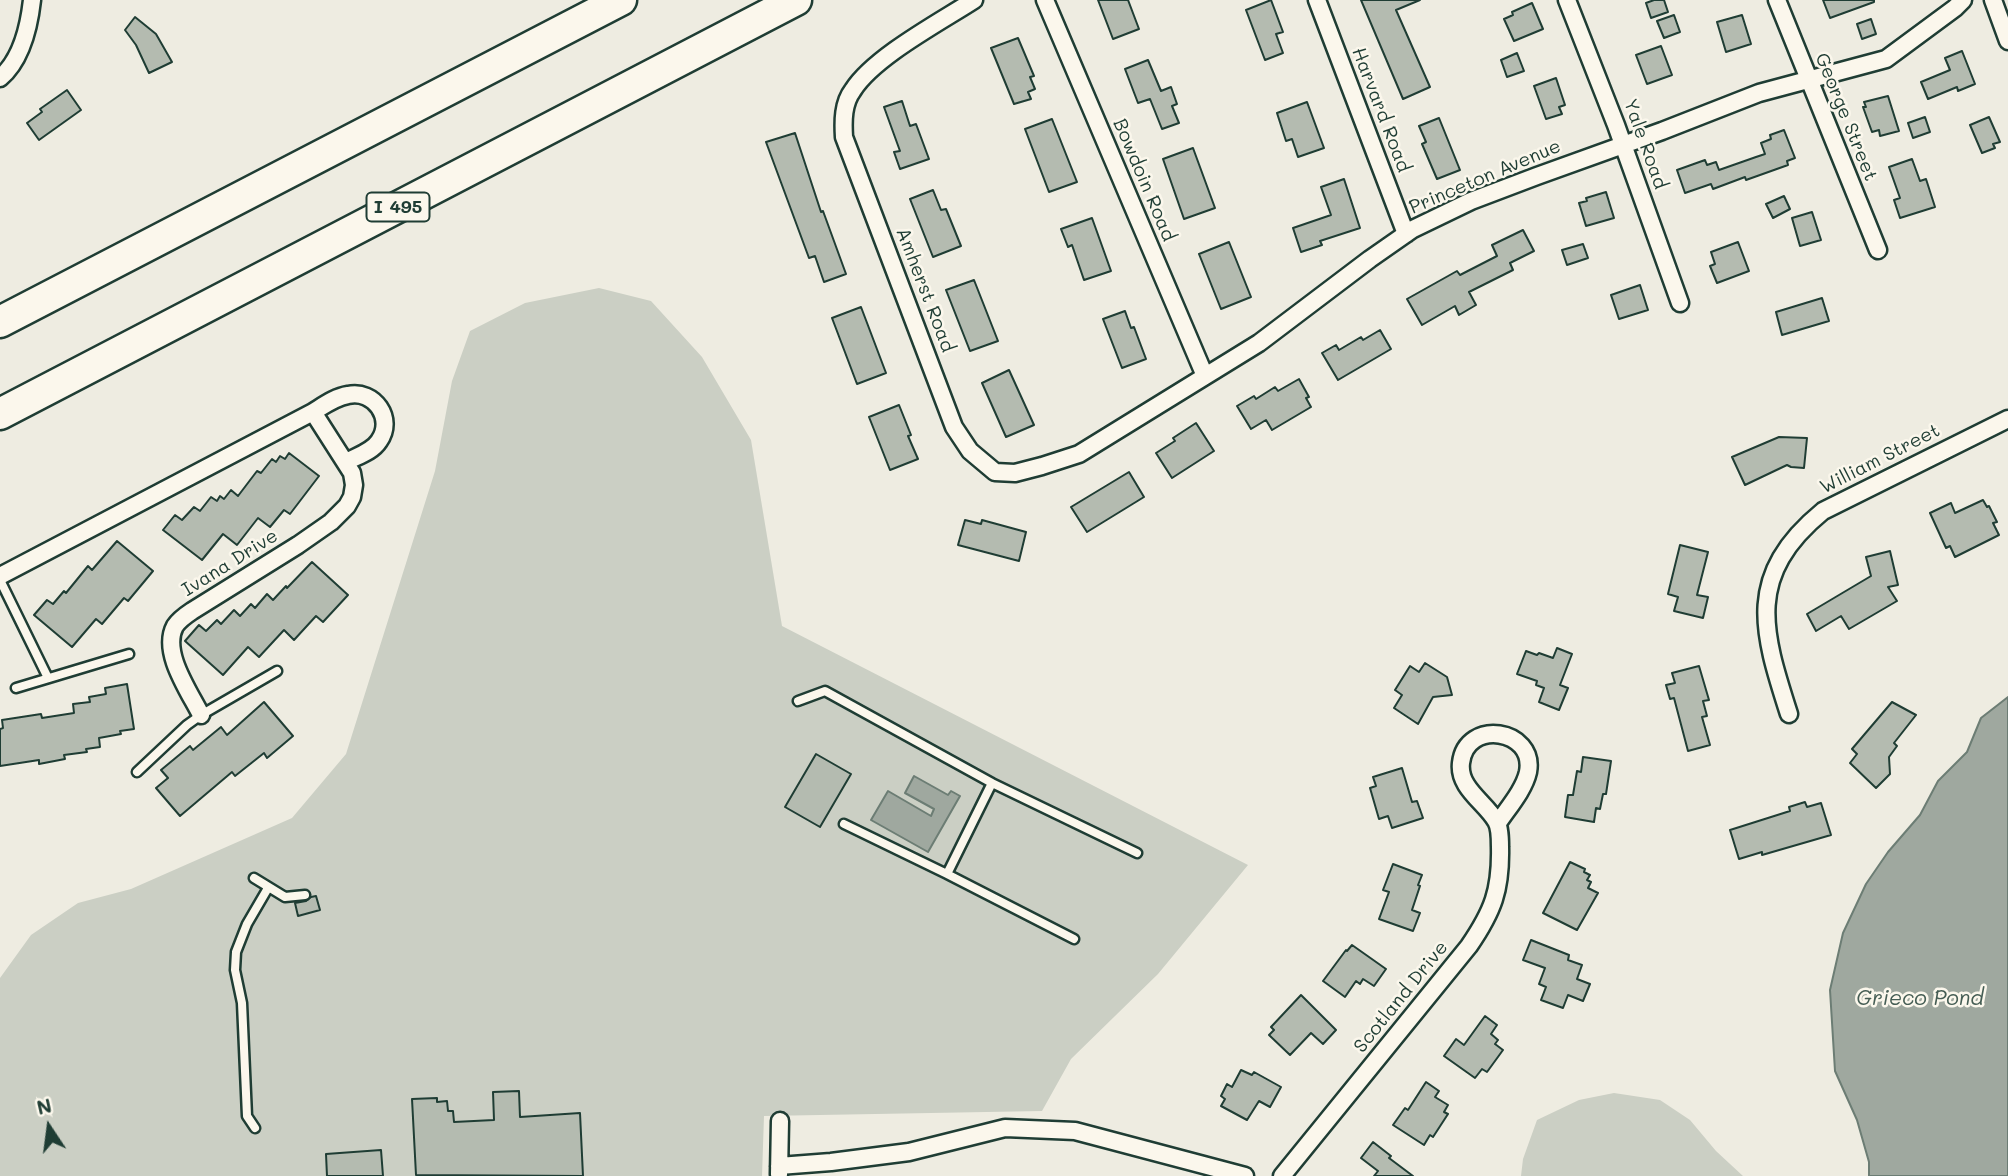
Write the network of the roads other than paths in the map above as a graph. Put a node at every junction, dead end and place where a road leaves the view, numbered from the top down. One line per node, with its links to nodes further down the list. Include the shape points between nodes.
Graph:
1 (32, 0): 12 (street, via 26,34 11,69)
2 (621, 0): 18 (highway)
3 (796, 0): 21 (highway, I 495)
4 (974, 0): 24 (street, Amherst Road, via 868,72 851,91 844,137 954,427 970,451 995,472)
5 (1045, 0): 19 (street, Bowdoin Road)
6 (1317, 0): 15 (street, Harvard Road)
7 (1567, 0): 14 (street, Yale Road)
8 (1777, 0): 13 (street, George Street)
9 (1963, 0): 13 (street, Princeton Avenue, via 1886,59)
10 (1993, 0): 11 (street)
11 (2008, 41)
12 (0, 78)
13 (1808, 80): 14 (street, Princeton Avenue, via 1759,93); 16 (street, George Street)
14 (1623, 145): 15 (street, Princeton Avenue, via 1471,201); 17 (street, Yale Road)
15 (1406, 234): 19 (street, Princeton Avenue, via 1259,343)
16 (1878, 250)
17 (1680, 303)
18 (0, 322)
19 (1205, 376): 24 (street, Princeton Avenue, via 1079,454)
20 (313, 412): 23 (street, Ivana Drive); 23 (street, via 349,394 368,397 378,406 384,424 379,442); 25 (street)
21 (0, 414)
22 (2008, 419): 31 (street, William Street, via 1823,512 1792,541 1774,575 1766,618 1773,666)
23 (346, 462): 32 (street, Ivana Drive, via 354,485 340,514 176,624 170,648)
24 (1015, 473)
25 (0, 578): 28 (lane)
26 (129, 654): 28 (lane)
27 (277, 671): 32 (lane)
28 (48, 678): 29 (lane)
29 (16, 688)
30 (798, 701): 34 (lane, via 825,691)
31 (1789, 714)
32 (201, 715): 33 (lane)
33 (137, 772)
34 (992, 783): 37 (lane); 38 (lane)
35 (1498, 823): 35 (street, via 1461,771 1469,744 1495,733 1516,741 1528,766 1525,780); 47 (street, Scotland Drive, via 1499,887 1482,927)
36 (844, 824): 38 (lane)
37 (1137, 853)
38 (947, 874): 42 (lane)
39 (254, 878): 40 (lane)
40 (268, 888): 41 (lane, via 285,897); 44 (lane, via 236,952 235,970 242,1003 247,1116)
41 (305, 895)
42 (1074, 939)
43 (780, 1121): 45 (street)
44 (255, 1128)
45 (779, 1171): 46 (street, via 909,1152 1005,1128 1075,1131)
46 (1245, 1176)
47 (1282, 1176)

